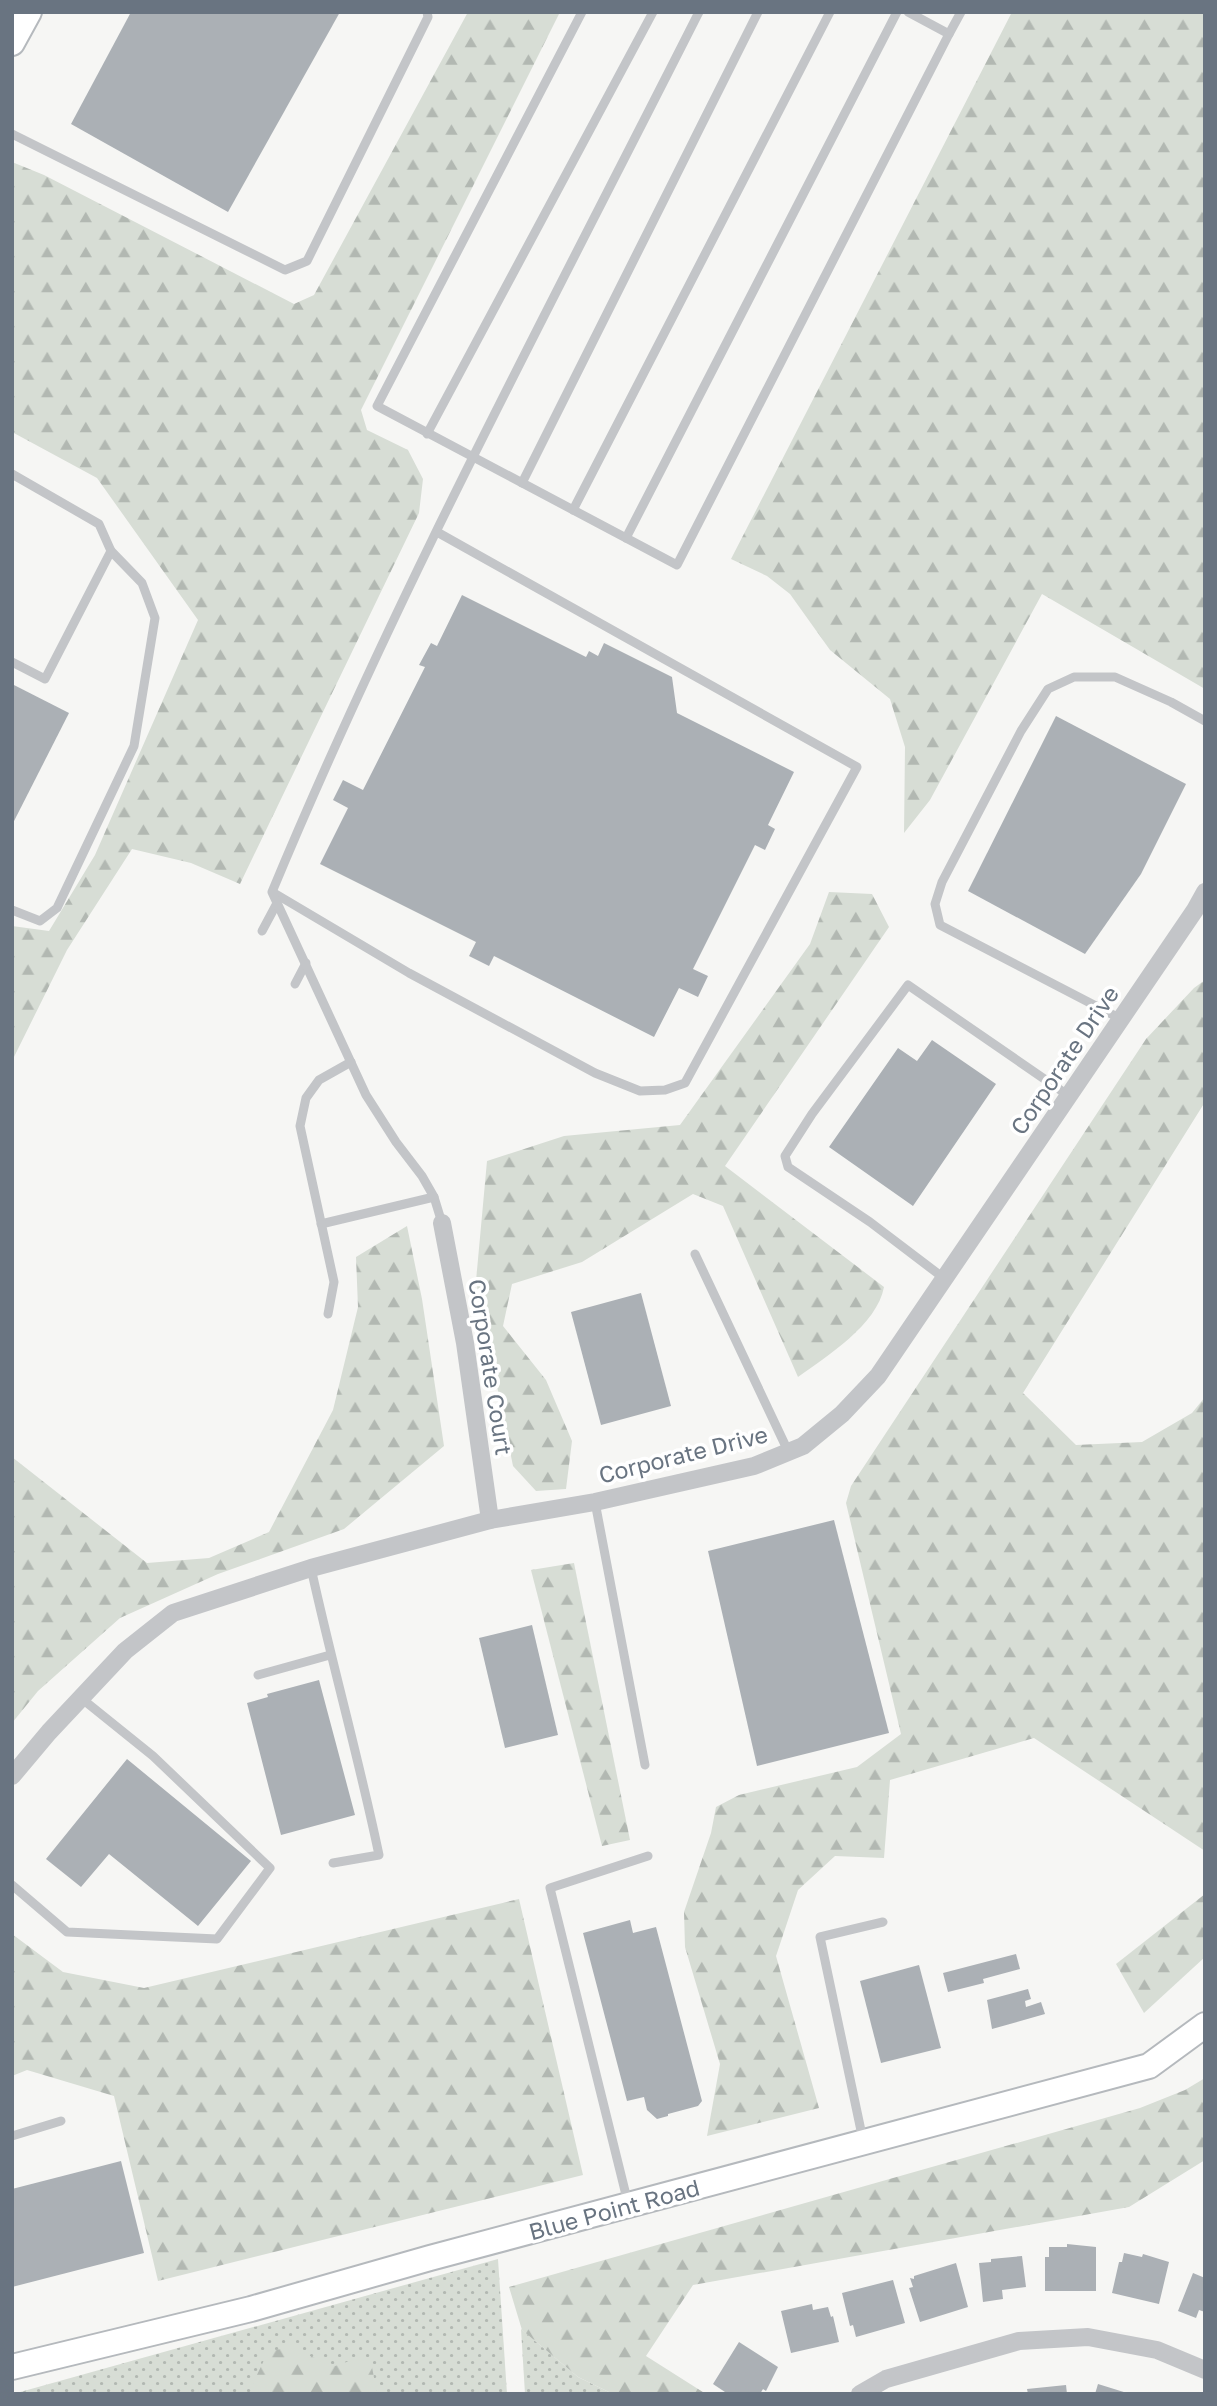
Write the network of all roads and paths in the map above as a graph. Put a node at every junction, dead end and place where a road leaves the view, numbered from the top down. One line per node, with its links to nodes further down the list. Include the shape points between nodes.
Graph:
1 (29, 12): 12 (street)
2 (427, 12): 13 (lane, via 307,261 285,270)
3 (582, 12): 14 (lane, via 377,406)
4 (653, 12): 14 (lane)
5 (699, 12): 15 (lane)
6 (758, 12): 17 (lane)
7 (830, 12): 18 (lane)
8 (897, 12): 20 (lane)
9 (908, 12): 11 (lane)
10 (961, 12): 11 (lane)
11 (949, 34): 20 (lane, via 677,565)
12 (12, 43)
13 (12, 134)
14 (427, 434): 15 (lane)
15 (474, 457): 17 (lane); 19 (lane)
16 (12, 474): 21 (lane, via 99,524)
17 (522, 483): 18 (lane)
18 (573, 510): 20 (lane)
19 (437, 532): 24 (lane, via 320,777); 24 (lane, via 857,767 685,1083 665,1090 640,1091 595,1073 409,973)
20 (626, 538)
21 (111, 551): 22 (lane, via 45,679); 27 (lane, via 142,583 155,618 134,746 57,908 40,921)
22 (12, 662)
23 (1205, 721): 31 (lane, via 1115,677 1074,677 1048,689 1021,731 942,882 935,904 940,925)
24 (272, 892): 26 (lane)
25 (1205, 892): 31 (street, Corporate Drive)
26 (277, 903): 28 (lane); 29 (lane)
27 (12, 911)
28 (262, 931)
29 (306, 963): 30 (lane); 32 (lane)
30 (295, 984)
31 (1121, 1019): 33 (street, Corporate Drive)
32 (351, 1062): 34 (lane, via 366,1095); 36 (lane, via 319,1080 306,1098 300,1126)
33 (1069, 1096): 38 (street, Corporate Drive); 38 (lane, via 908,985 812,1114 785,1156 788,1167)
34 (434, 1197): 35 (lane); 36 (lane)
35 (442, 1223): 42 (street, Corporate Court, via 465,1343)
36 (321, 1224): 39 (lane, via 334,1282)
37 (695, 1254): 40 (lane)
38 (945, 1279): 40 (street, Corporate Drive, via 878,1376 842,1414 803,1446)
39 (328, 1314)
40 (788, 1451): 41 (street, Corporate Drive, via 754,1465)
41 (595, 1502): 42 (street, Corporate Drive); 47 (lane)
42 (490, 1520): 43 (street, Corporate Drive)
43 (311, 1568): 44 (lane); 46 (street, Corporate Drive, via 173,1613 125,1651)
44 (330, 1655): 45 (lane); 50 (lane, via 379,1855)
45 (258, 1675)
46 (81, 1698): 48 (street, Corporate Drive); 51 (lane, via 153,1756 270,1868 217,1939 67,1932)
47 (645, 1765)
48 (12, 1776)
49 (648, 1856): 57 (lane, via 551,1888)
50 (333, 1863)
51 (12, 1885)
52 (883, 1922): 56 (lane, via 820,1937)
53 (1205, 2025): 56 (street, Blue Point Road, via 1149,2066)
54 (61, 2121): 55 (lane)
55 (12, 2136)
56 (863, 2142): 57 (street, Blue Point Road)
57 (629, 2205): 58 (street, Blue Point Road, via 251,2309)
58 (12, 2368)
59 (1205, 2370): 60 (street, via 1157,2350 1088,2337 1019,2341 886,2379)
60 (860, 2394)

